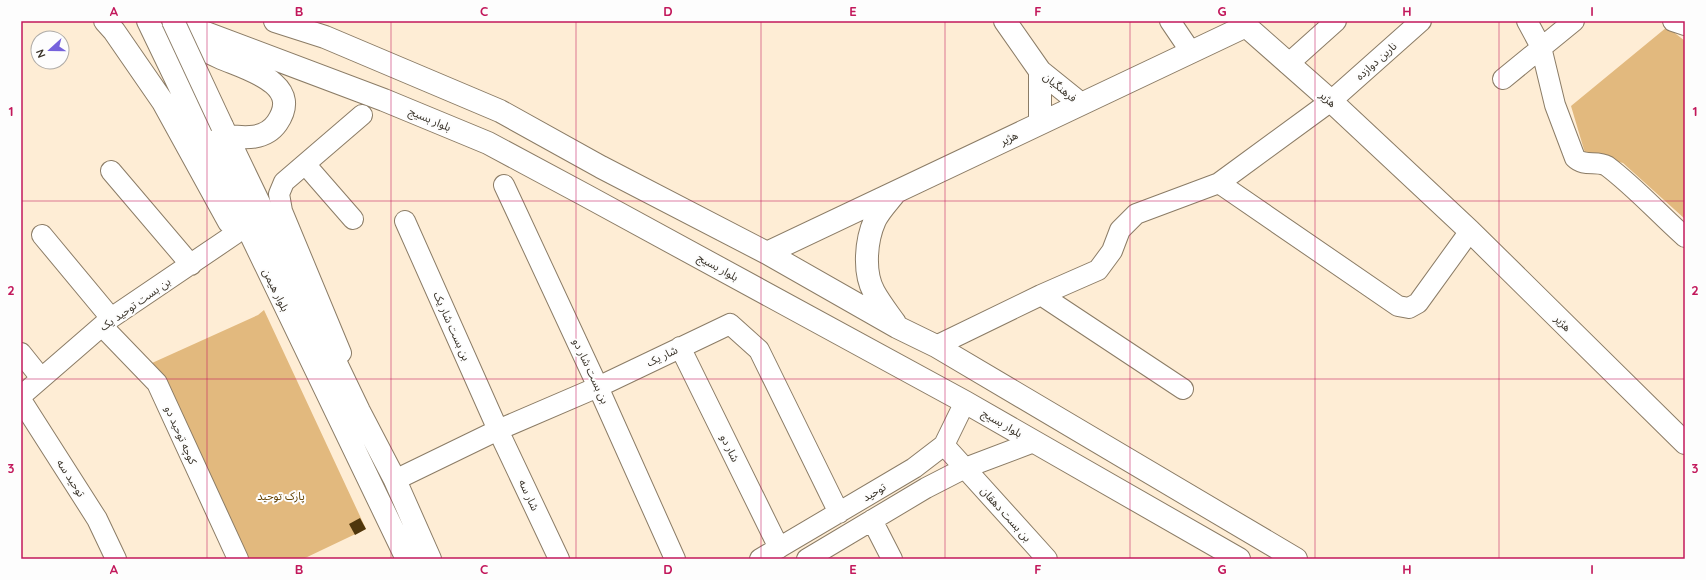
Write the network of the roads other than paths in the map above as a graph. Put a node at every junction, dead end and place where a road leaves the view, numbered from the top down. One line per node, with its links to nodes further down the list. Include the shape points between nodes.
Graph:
1 (105, 21): 35 (main road, via 162,102)
2 (149, 21): 24 (main road, via 167,33 257,72 277,85 284,102 281,117 272,130 260,136 242,138); 41 (main road, بلوار هیمن)
3 (174, 21): 24 (main road, بلوار هیمن, bridge); 31 (main road, بلوار بسیج, via 384,100 488,143)
4 (275, 21): 14 (main road)
5 (1005, 21): 18 (main road, فرهنگیان)
6 (1170, 21): 16 (street)
7 (1336, 21): 17 (street)
8 (1421, 21): 20 (street, نارین دوازده)
9 (1527, 21): 15 (street)
10 (1574, 21): 15 (street)
11 (1673, 21): 13 (street)
12 (1247, 23): 16 (main road, هژیر); 17 (main road, هژیر)
13 (1685, 26)
14 (320, 29): 26 (main road, via 500,111)
15 (1541, 48): 19 (street); 37 (street, via 1555,105 1575,158 1579,162 1605,165)
16 (1191, 52): 21 (main road, هژیر)
17 (1288, 64): 20 (main road, هژیر)
18 (1040, 71): 21 (main road, فرهنگیان); 23 (main road, فرهنگیان)
19 (1503, 79)
20 (1331, 101): 28 (street, نارین دوازده); 34 (main road, هژیر)
21 (1081, 104): 23 (main road, هژیر)
22 (362, 115): 25 (street)
23 (1040, 123): 30 (main road, هژیر)
24 (224, 131): 53 (main road, بلوار هیمن)
25 (305, 164): 32 (street); 53 (street, via 284,182 279,194 282,211 339,346)
26 (601, 167): 31 (main road); 38 (main road)
27 (111, 171): 39 (street)
28 (1219, 183): 34 (street, via 1398,306 1409,308 1418,303); 40 (street, نارین دوازده, via 1136,214 1120,230 1112,251 1098,270)
29 (504, 185): 48 (street, بن بست شار دو)
30 (897, 190): 38 (main road, هژیر); 43 (main road, هژیر, via 875,220 867,259 868,274 874,292)
31 (585, 195): 52 (main road, بلوار بسیج)
32 (353, 219)
33 (405, 222): 54 (street, بن بست شار یک)
34 (1470, 231): 56 (main road, هژیر)
35 (235, 234): 39 (street, بن بست توحید یک); 41 (main road, via 261,280)
36 (42, 235): 42 (street, کوچه توحید دو)
37 (1685, 237)
38 (766, 253): 43 (main road)
39 (191, 265): 42 (street, بن بست توحید یک)
40 (1041, 295): 44 (street, نارین دوازده); 49 (street)
41 (285, 308): 66 (main road, بلوار هیمن)
42 (106, 322): 47 (street, بن بست توحید یک); 65 (street, کوچه توحید دو, via 157,383)
43 (897, 327): 44 (main road)
44 (936, 346): 75 (main road)
45 (680, 347): 48 (street, شار یک); 60 (street, شار یک, via 730,324 759,350); 62 (street, شار دو)
46 (21, 353): 47 (street)
47 (41, 378): 50 (street, بن بست توحید یک)
48 (598, 387): 54 (street, شار یک); 69 (street, بن بست شار دو)
49 (1183, 389)
50 (21, 396)
51 (21, 400): 64 (street, توحید سه, via 97,519)
52 (965, 402): 55 (main road, بلوار بسیج); 57 (street, توحید)
53 (359, 411): 59 (main road, بلوار هیمن)
54 (498, 430): 59 (street, شار یک); 68 (street, شار سه)
55 (1034, 442): 58 (street); 74 (main road, بلوار بسیج)
56 (1685, 443)
57 (944, 445): 58 (street, بن بست دهقان); 60 (street, توحید, via 914,468)
58 (965, 468): 61 (street); 63 (street, بن بست دهقان)
59 (395, 480): 67 (main road, بلوار هیمن)
60 (839, 513): 62 (street, توحید)
61 (872, 520): 71 (street); 72 (street)
62 (779, 548): 70 (street, توحید)
63 (1042, 553): 73 (street)
64 (116, 559)
65 (238, 559)
66 (407, 559)
67 (430, 559)
68 (559, 559)
69 (675, 559)
70 (760, 559)
71 (807, 559)
72 (892, 559)
73 (1059, 559)
74 (1239, 559)
75 (1296, 559)

